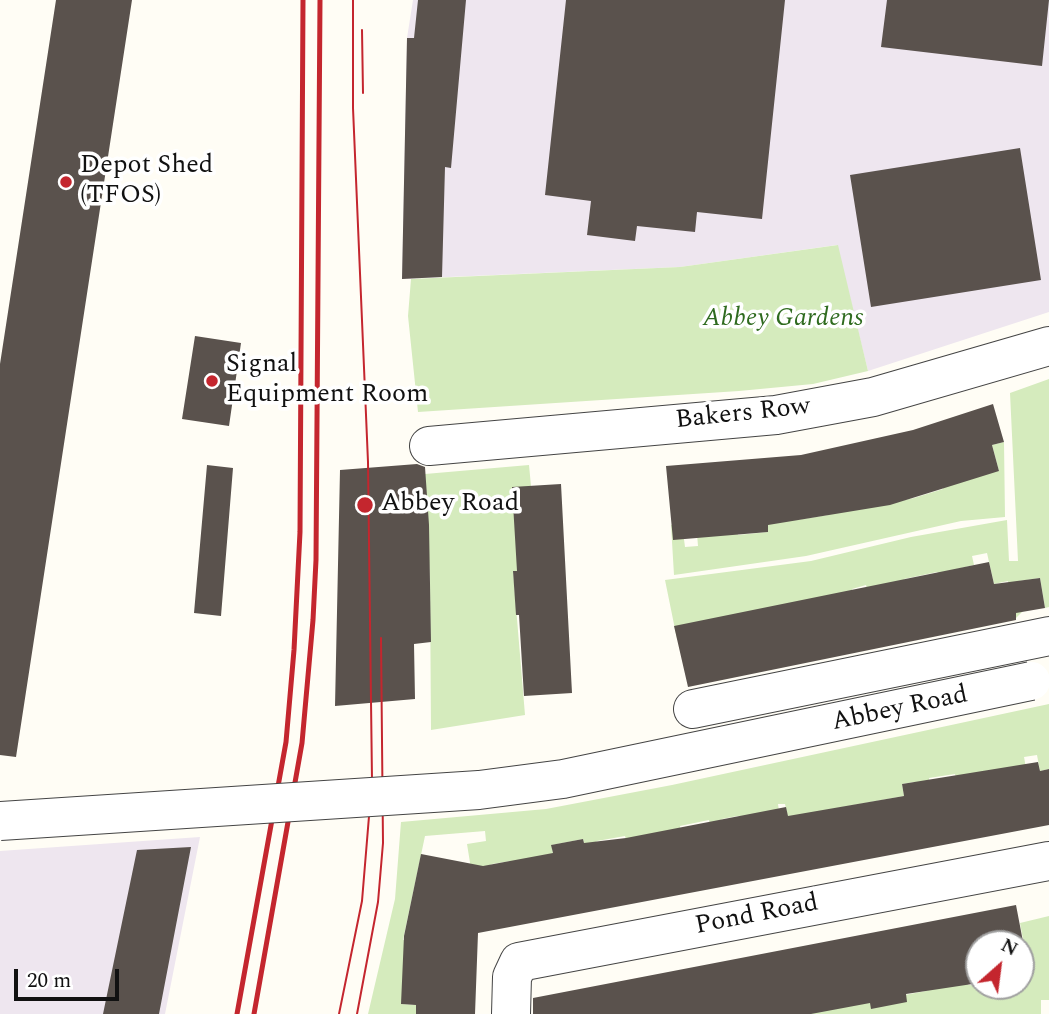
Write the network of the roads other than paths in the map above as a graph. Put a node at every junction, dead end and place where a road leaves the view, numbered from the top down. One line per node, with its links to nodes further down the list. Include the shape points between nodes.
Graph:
1 (1049, 346): 2 (street, Bakers Row, via 873,397 776,415)
2 (429, 446)
3 (1049, 636): 5 (street, Abbey Road)
4 (1040, 680): 6 (street, Abbey Road, bridge, via 564,779 479,790)
5 (693, 709)
6 (0, 821)
7 (1049, 861): 8 (street, Pond Road, via 519,962 513,969)
8 (511, 1014)

